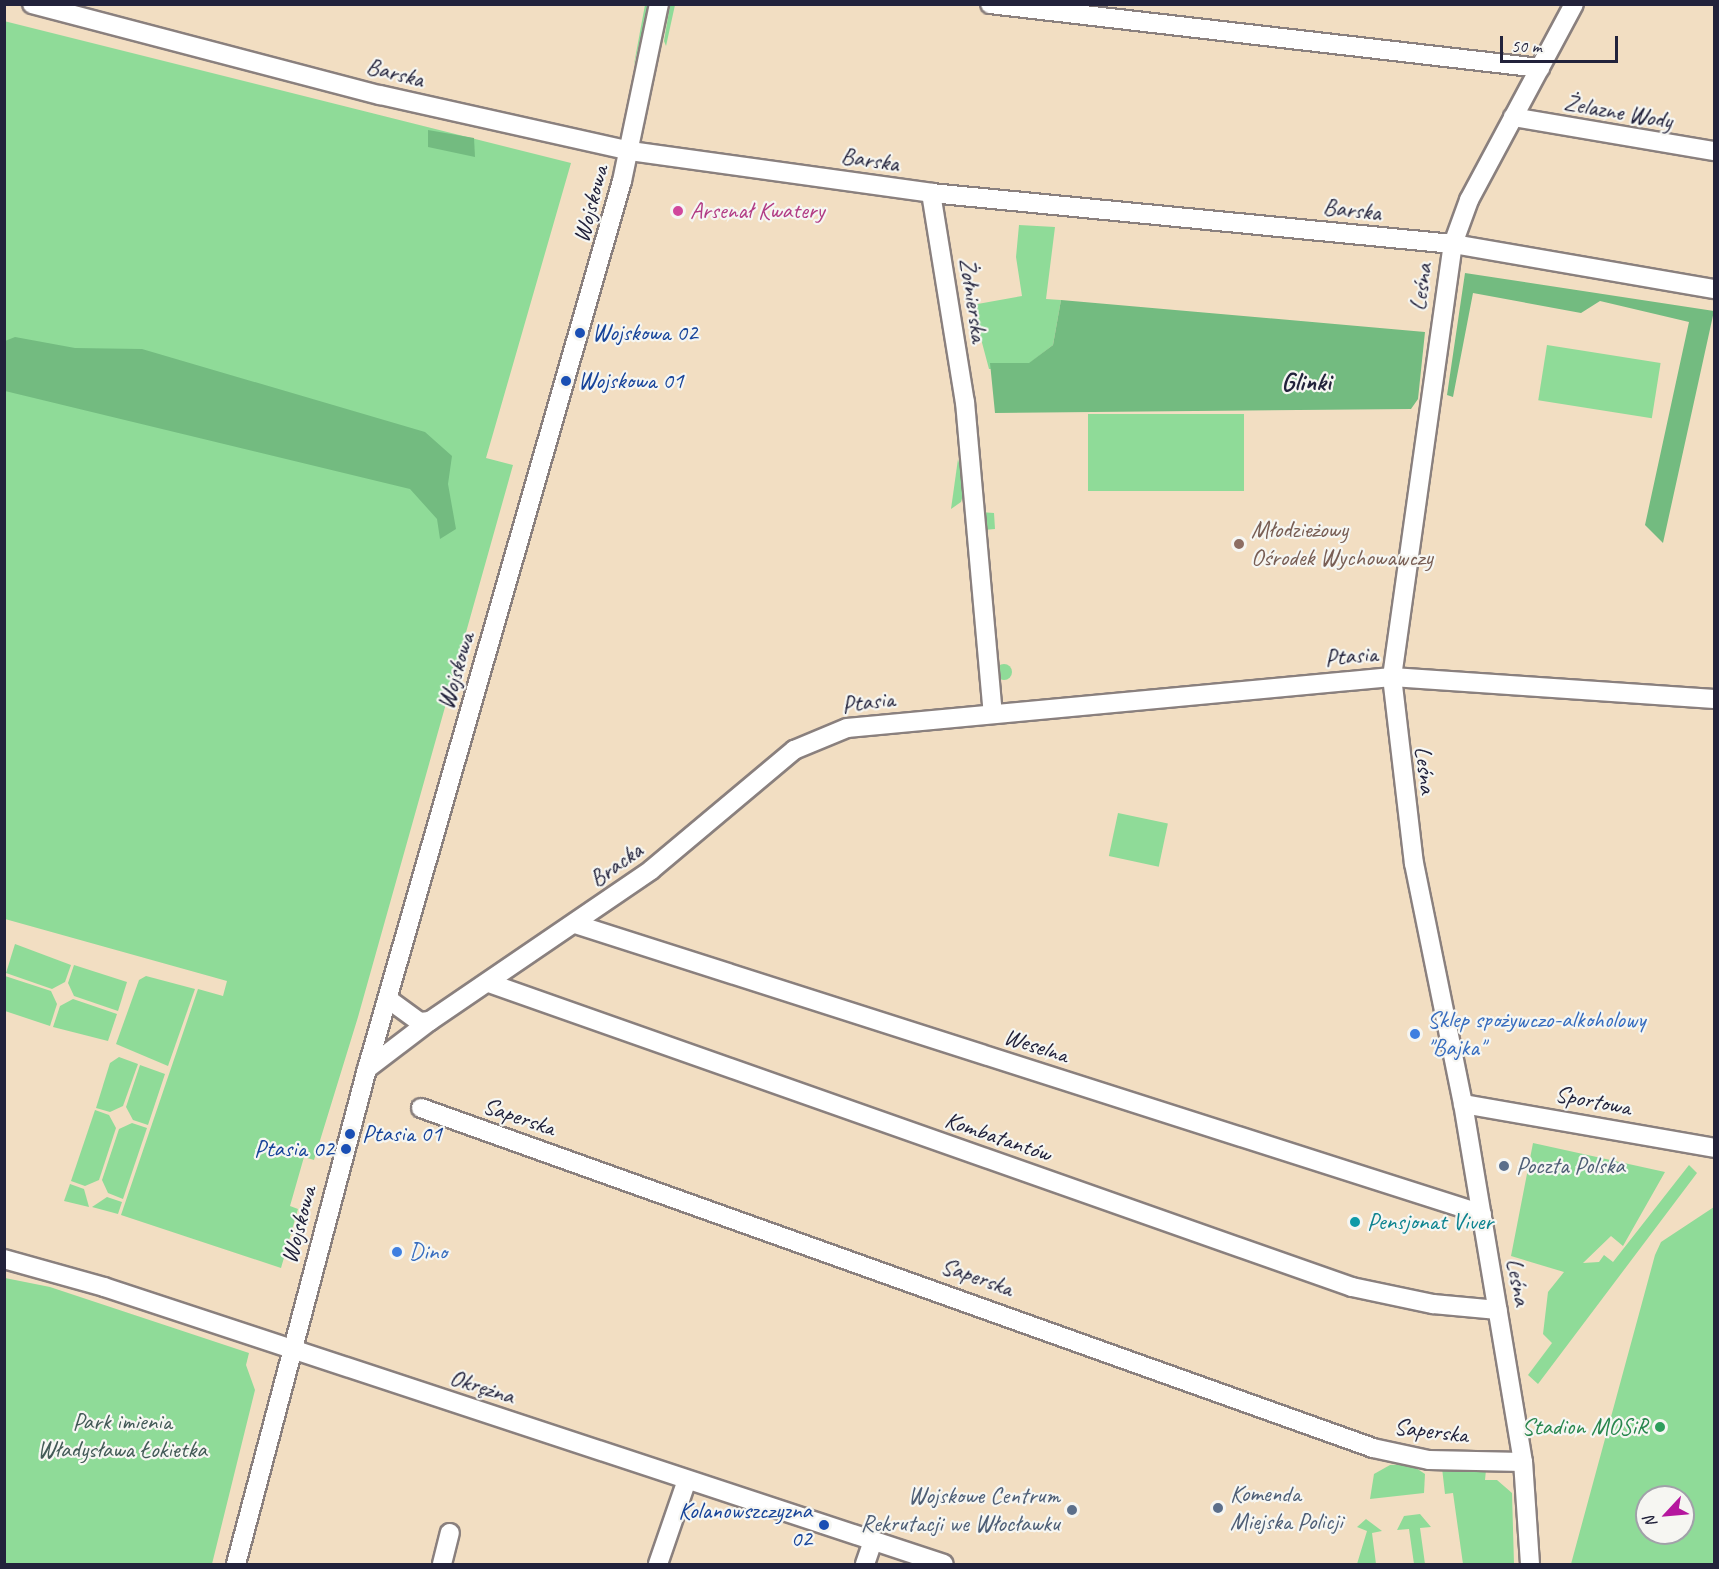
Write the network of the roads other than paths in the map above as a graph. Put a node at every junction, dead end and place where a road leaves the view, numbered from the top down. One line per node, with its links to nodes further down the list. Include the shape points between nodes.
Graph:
1 (32, 4): 7 (street, Barska, via 380,94)
2 (659, 4): 7 (street, Wojskowa)
3 (990, 4): 5 (street)
4 (1574, 4): 5 (street, Leśna)
5 (1540, 68): 6 (street, Leśna)
6 (1513, 117): 8 (street, Żelazne Wody); 10 (street, Leśna, via 1469,200)
7 (630, 151): 9 (street, Barska); 18 (street, Wojskowa)
8 (1714, 151)
9 (931, 193): 10 (street, Barska); 14 (street, Żołnierska, via 966,416)
10 (1453, 244): 11 (street, Barska); 12 (street, Leśna)
11 (1714, 289)
12 (1392, 677): 13 (street, Ptasia); 14 (street, Ptasia); 21 (street, Leśna, via 1414,864)
13 (1714, 699)
14 (993, 713): 15 (street, Ptasia)
15 (821, 734): 16 (street, Bracka)
16 (575, 924): 17 (street, Bracka); 24 (street, Weselna)
17 (489, 983): 19 (street, Bracka); 26 (street, Kombatantów, via 1352,1287 1433,1304)
18 (388, 999): 19 (street, via 420,1022); 20 (street, Wojskowa)
19 (430, 1021): 20 (street, Bracka)
20 (367, 1069): 27 (street, Wojskowa)
21 (1463, 1104): 23 (street, Sportowa); 24 (street, Leśna)
22 (421, 1108): 28 (street, Saperska, via 1373,1448 1429,1460)
23 (1714, 1148)
24 (1482, 1214): 26 (street, Leśna)
25 (4, 1259): 27 (street, Okrężna)
26 (1498, 1310): 28 (street, Leśna)
27 (291, 1348): 29 (street, Okrężna); 32 (street, Wojskowa)
28 (1523, 1462): 37 (street, Leśna)
29 (687, 1480): 31 (street, Okrężna); 34 (street)
30 (450, 1533): 33 (street)
31 (873, 1541): 35 (street); 36 (street, Okrężna)
32 (236, 1564)
33 (442, 1564)
34 (658, 1564)
35 (865, 1564)
36 (944, 1564)
37 (1530, 1564)

